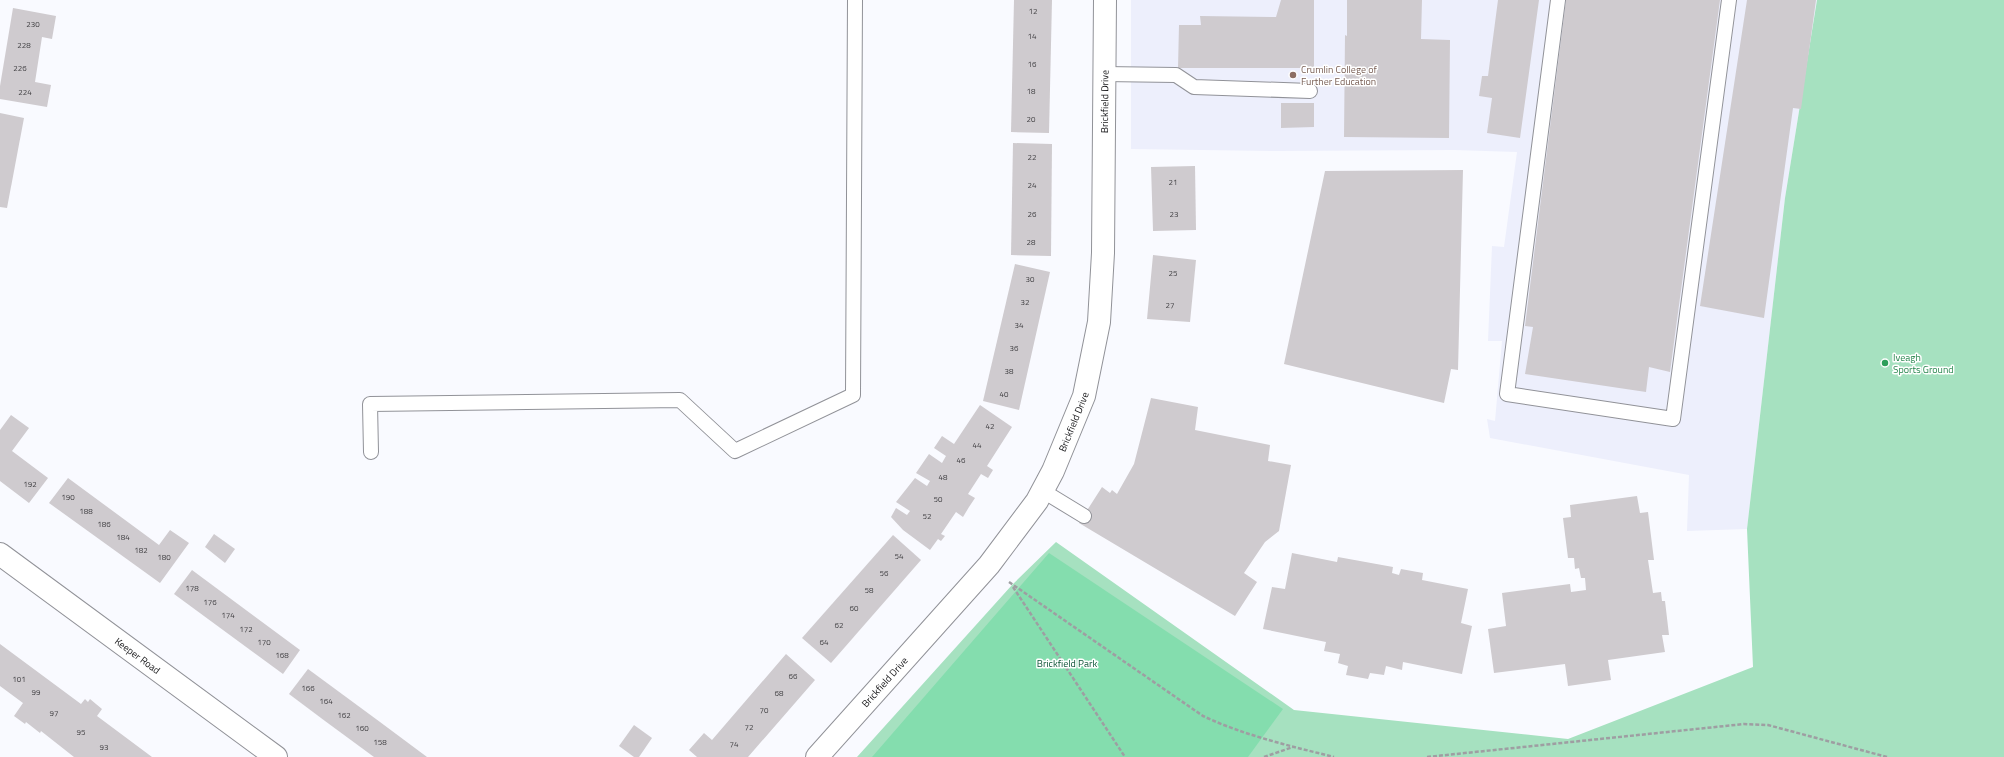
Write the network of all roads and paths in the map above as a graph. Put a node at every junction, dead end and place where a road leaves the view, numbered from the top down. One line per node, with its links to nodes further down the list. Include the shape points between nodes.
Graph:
1 (855, 0): 7 (lane, via 853,395 735,451 680,400 370,404)
2 (1105, 0): 5 (street, Brickfield Drive)
3 (1558, 0): 4 (lane, via 1507,394 1673,419)
4 (1729, 0)
5 (1104, 74): 6 (lane, via 1176,75 1194,87); 8 (street, Brickfield Drive, via 1099,322 1084,396)
6 (1310, 90)
7 (371, 452)
8 (1042, 491): 9 (lane); 11 (street, Brickfield Drive)
9 (1084, 516)
10 (0, 554): 14 (street, Keeper Road)
11 (989, 565): 12 (path); 15 (street, Brickfield Drive)
12 (1012, 585): 13 (path, via 1203,716); 16 (path)
13 (1293, 747): 17 (path); 18 (path)
14 (276, 757)
15 (817, 757)
16 (1125, 757)
17 (1264, 757)
18 (1334, 757)
19 (1427, 757): 20 (path, via 1744,724 1768,725)
20 (1887, 757)

